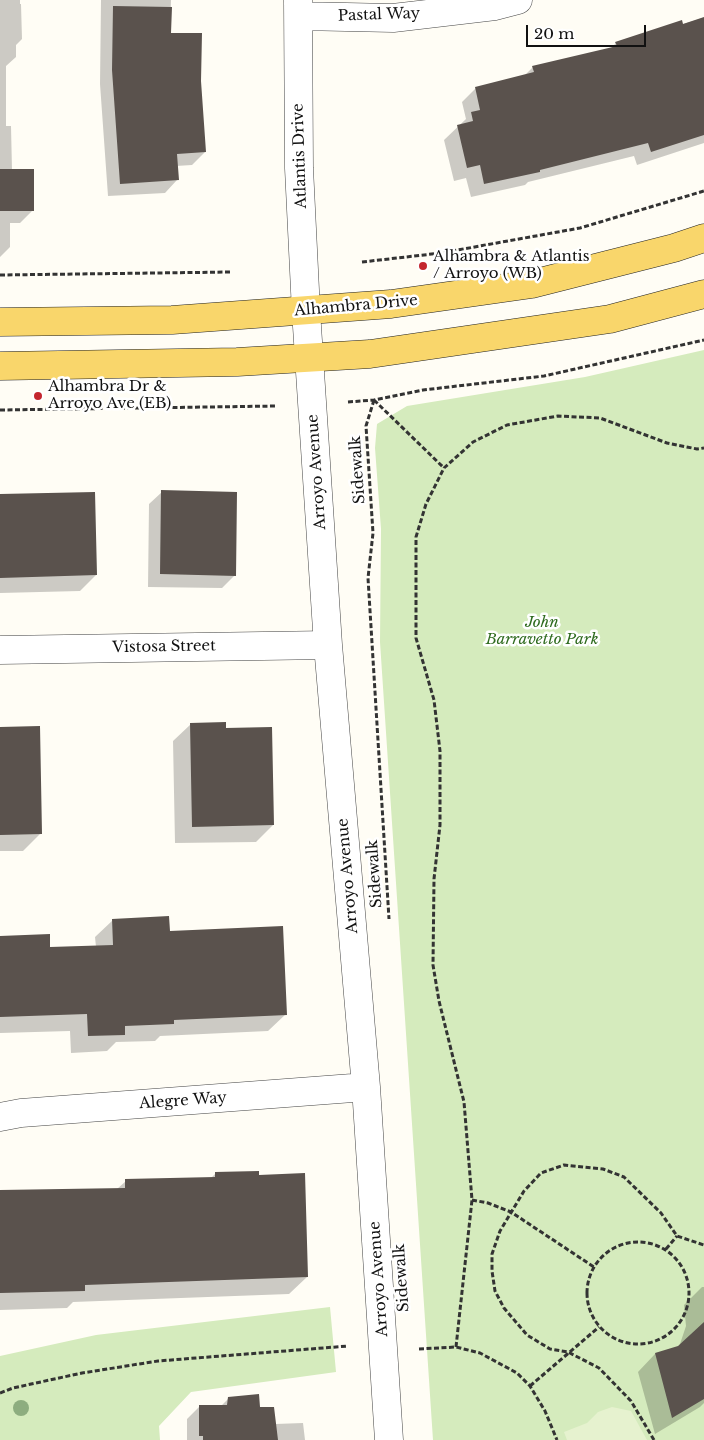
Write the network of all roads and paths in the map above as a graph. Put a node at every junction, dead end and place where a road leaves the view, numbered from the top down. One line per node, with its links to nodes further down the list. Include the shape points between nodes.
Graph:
1 (518, 0): 2 (street, Pastal Way, via 495,6 393,18)
2 (298, 8): 9 (street, Atlantis Drive, via 299,168)
3 (704, 191): 5 (path, via 580,228 441,253)
4 (704, 238): 9 (main road, Alhambra Drive, via 532,284 391,304)
5 (362, 262)
6 (232, 272): 7 (path)
7 (0, 275)
8 (704, 294): 12 (main road, via 610,319 370,354)
9 (306, 311): 10 (main road, Alhambra Drive, via 172,320); 12 (street, Arroyo Avenue)
10 (0, 322)
11 (704, 340): 14 (path, via 544,376 423,390)
12 (311, 358): 13 (main road); 19 (street, Arroyo Avenue)
13 (0, 366)
14 (374, 400): 18 (path); 21 (path, Sidewalk, via 366,426 373,533 368,578)
15 (249, 408): 16 (path)
16 (0, 410)
17 (704, 448): 18 (path, via 667,443 600,418 558,416 507,425 473,442)
18 (444, 468): 24 (path, via 426,504 416,537 416,638 434,700 440,750 440,825 434,878 432,965 464,1102)
19 (328, 644): 20 (street, Vistosa Street); 22 (street, Arroyo Avenue)
20 (0, 650)
21 (390, 925)
22 (366, 1087): 23 (street, Alegre Way); 32 (street, Arroyo Avenue)
23 (0, 1117)
24 (472, 1200): 25 (path); 31 (path)
25 (511, 1212): 26 (path, via 524,1191 542,1173 564,1165 603,1169 624,1177 661,1213); 29 (path); 33 (path, via 492,1254 495,1291 504,1308 527,1335 550,1349)
26 (677, 1236): 27 (path); 28 (path)
27 (704, 1245)
28 (666, 1249): 29 (path, via 634,1241 604,1255); 30 (path, via 679,1261 687,1276 690,1293 679,1325 650,1343 616,1339)
29 (594, 1267): 30 (path, via 588,1283 588,1299)
30 (598, 1327): 33 (path)
31 (456, 1347): 32 (path); 34 (path, via 480,1353 517,1373)
32 (383, 1349): 35 (path, via 351,1345 158,1361 82,1373); 36 (street, Arroyo Avenue)
33 (568, 1352): 34 (path); 38 (path, via 598,1368 615,1384 631,1401)
34 (530, 1386): 37 (path)
35 (0, 1393)
36 (390, 1440)
37 (557, 1440)
38 (654, 1440)

